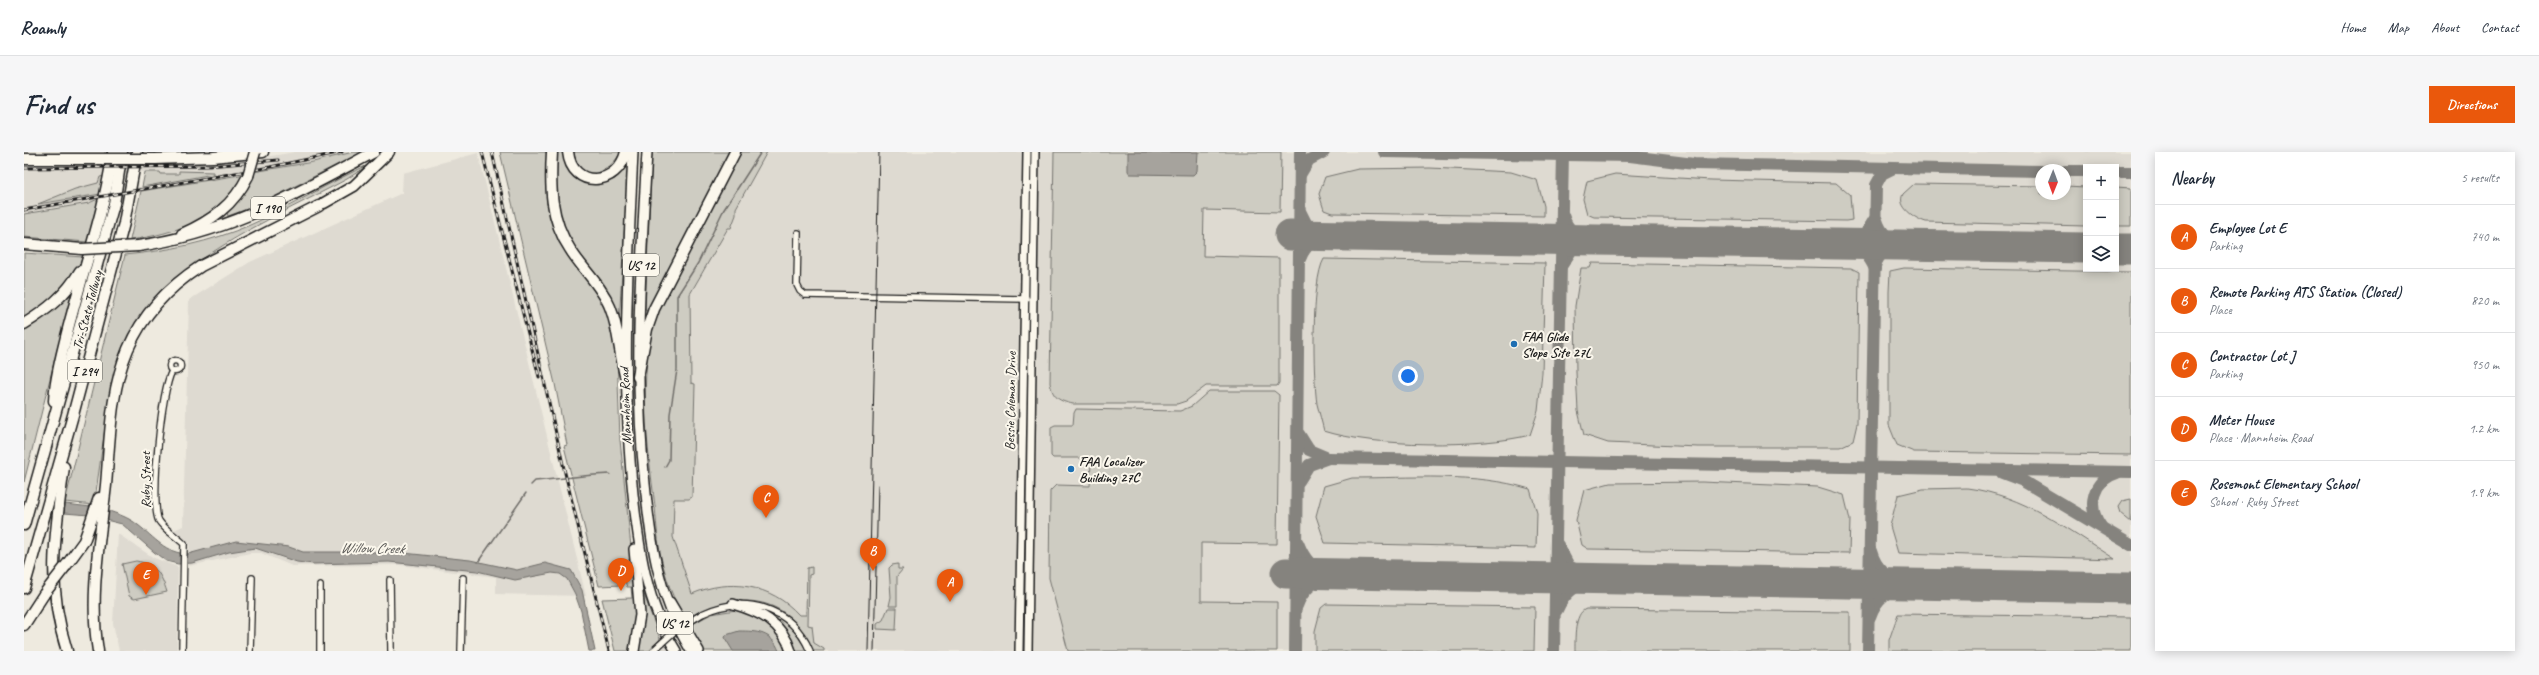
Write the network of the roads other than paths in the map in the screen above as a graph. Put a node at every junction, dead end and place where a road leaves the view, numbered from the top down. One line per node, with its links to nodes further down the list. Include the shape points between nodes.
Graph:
1 (68, 152): 17 (highway)
2 (113, 152): 22 (highway, via 102,206)
3 (122, 152): 30 (highway, Tri-State Tollway / I 294, via 114,204)
4 (137, 152): 29 (highway, Tri-State Tollway / I 294, via 124,223)
5 (255, 152): 21 (highway, bridge, via 248,176 235,199 210,219 180,235)
6 (263, 152): 17 (highway, bridge, via 213,157)
7 (374, 152): 21 (highway, I 190, via 246,218 198,234)
8 (389, 152): 31 (highway, via 354,186 201,266 172,288 154,306 128,347 120,370)
9 (552, 152): 27 (highway, via 551,190 556,219 570,249 610,306 618,332 620,357)
10 (568, 152): 11 (highway, via 571,166 576,171 582,176 598,179 612,174 620,166)
11 (626, 152)
12 (633, 152): 27 (main road, Mannheim Road / US 12)
13 (647, 152): 28 (main road, Mannheim Road / US 12)
14 (735, 152): 28 (highway, via 654,309 647,329)
15 (1027, 152): 23 (street, Bessie Coleman Drive)
16 (1035, 152): 24 (street, Bessie Coleman Drive)
17 (88, 159): 18 (highway)
18 (24, 160)
19 (798, 233): 23 (street, via 797,284 805,295)
20 (24, 244): 21 (highway, I 190, bridge, via 82,249)
21 (153, 244)
22 (87, 259): 25 (highway, via 68,291); 30 (highway, via 54,386)
23 (1024, 299): 24 (street); 56 (street, Bessie Coleman Drive)
24 (1033, 299): 57 (street, Bessie Coleman Drive)
25 (24, 324)
26 (172, 371): 45 (street, Ruby Street, via 158,442 156,509 158,520 184,544)
27 (625, 375): 33 (main road, Mannheim Road / US 12, via 629,459)
28 (638, 378): 39 (main road, Mannheim Road / US 12, via 641,449 648,519 652,551)
29 (74, 415): 38 (highway, Tri-State Tollway / I 294); 43 (highway, via 54,539 52,571 57,615)
30 (53, 418): 32 (highway, Tri-State Tollway / I 294)
31 (110, 430): 41 (highway, bridge, via 95,514 84,541 44,594); 44 (highway, via 95,583)
32 (24, 525)
33 (637, 528): 50 (main road, via 634,546 640,615); 51 (main road, Mannheim Road / US 12, via 640,555 651,594)
34 (252, 578): 46 (street)
35 (463, 578): 49 (street)
36 (390, 580): 48 (street)
37 (320, 586): 47 (street)
38 (24, 588)
39 (663, 594): 52 (main road, Mannheim Road / US 12, via 672,617); 53 (main road, via 674,607)
40 (733, 604): 42 (street, bridge, via 702,614 676,630); 54 (main road, via 769,619 786,638); 55 (street, via 763,606 783,616 801,634)
41 (24, 626)
42 (655, 650)
43 (67, 651)
44 (98, 651)
45 (182, 651)
46 (250, 651)
47 (320, 651)
48 (391, 651)
49 (461, 651)
50 (634, 651)
51 (676, 651)
52 (691, 651)
53 (699, 651)
54 (791, 651)
55 (810, 651)
56 (1019, 651)
57 (1028, 651)

